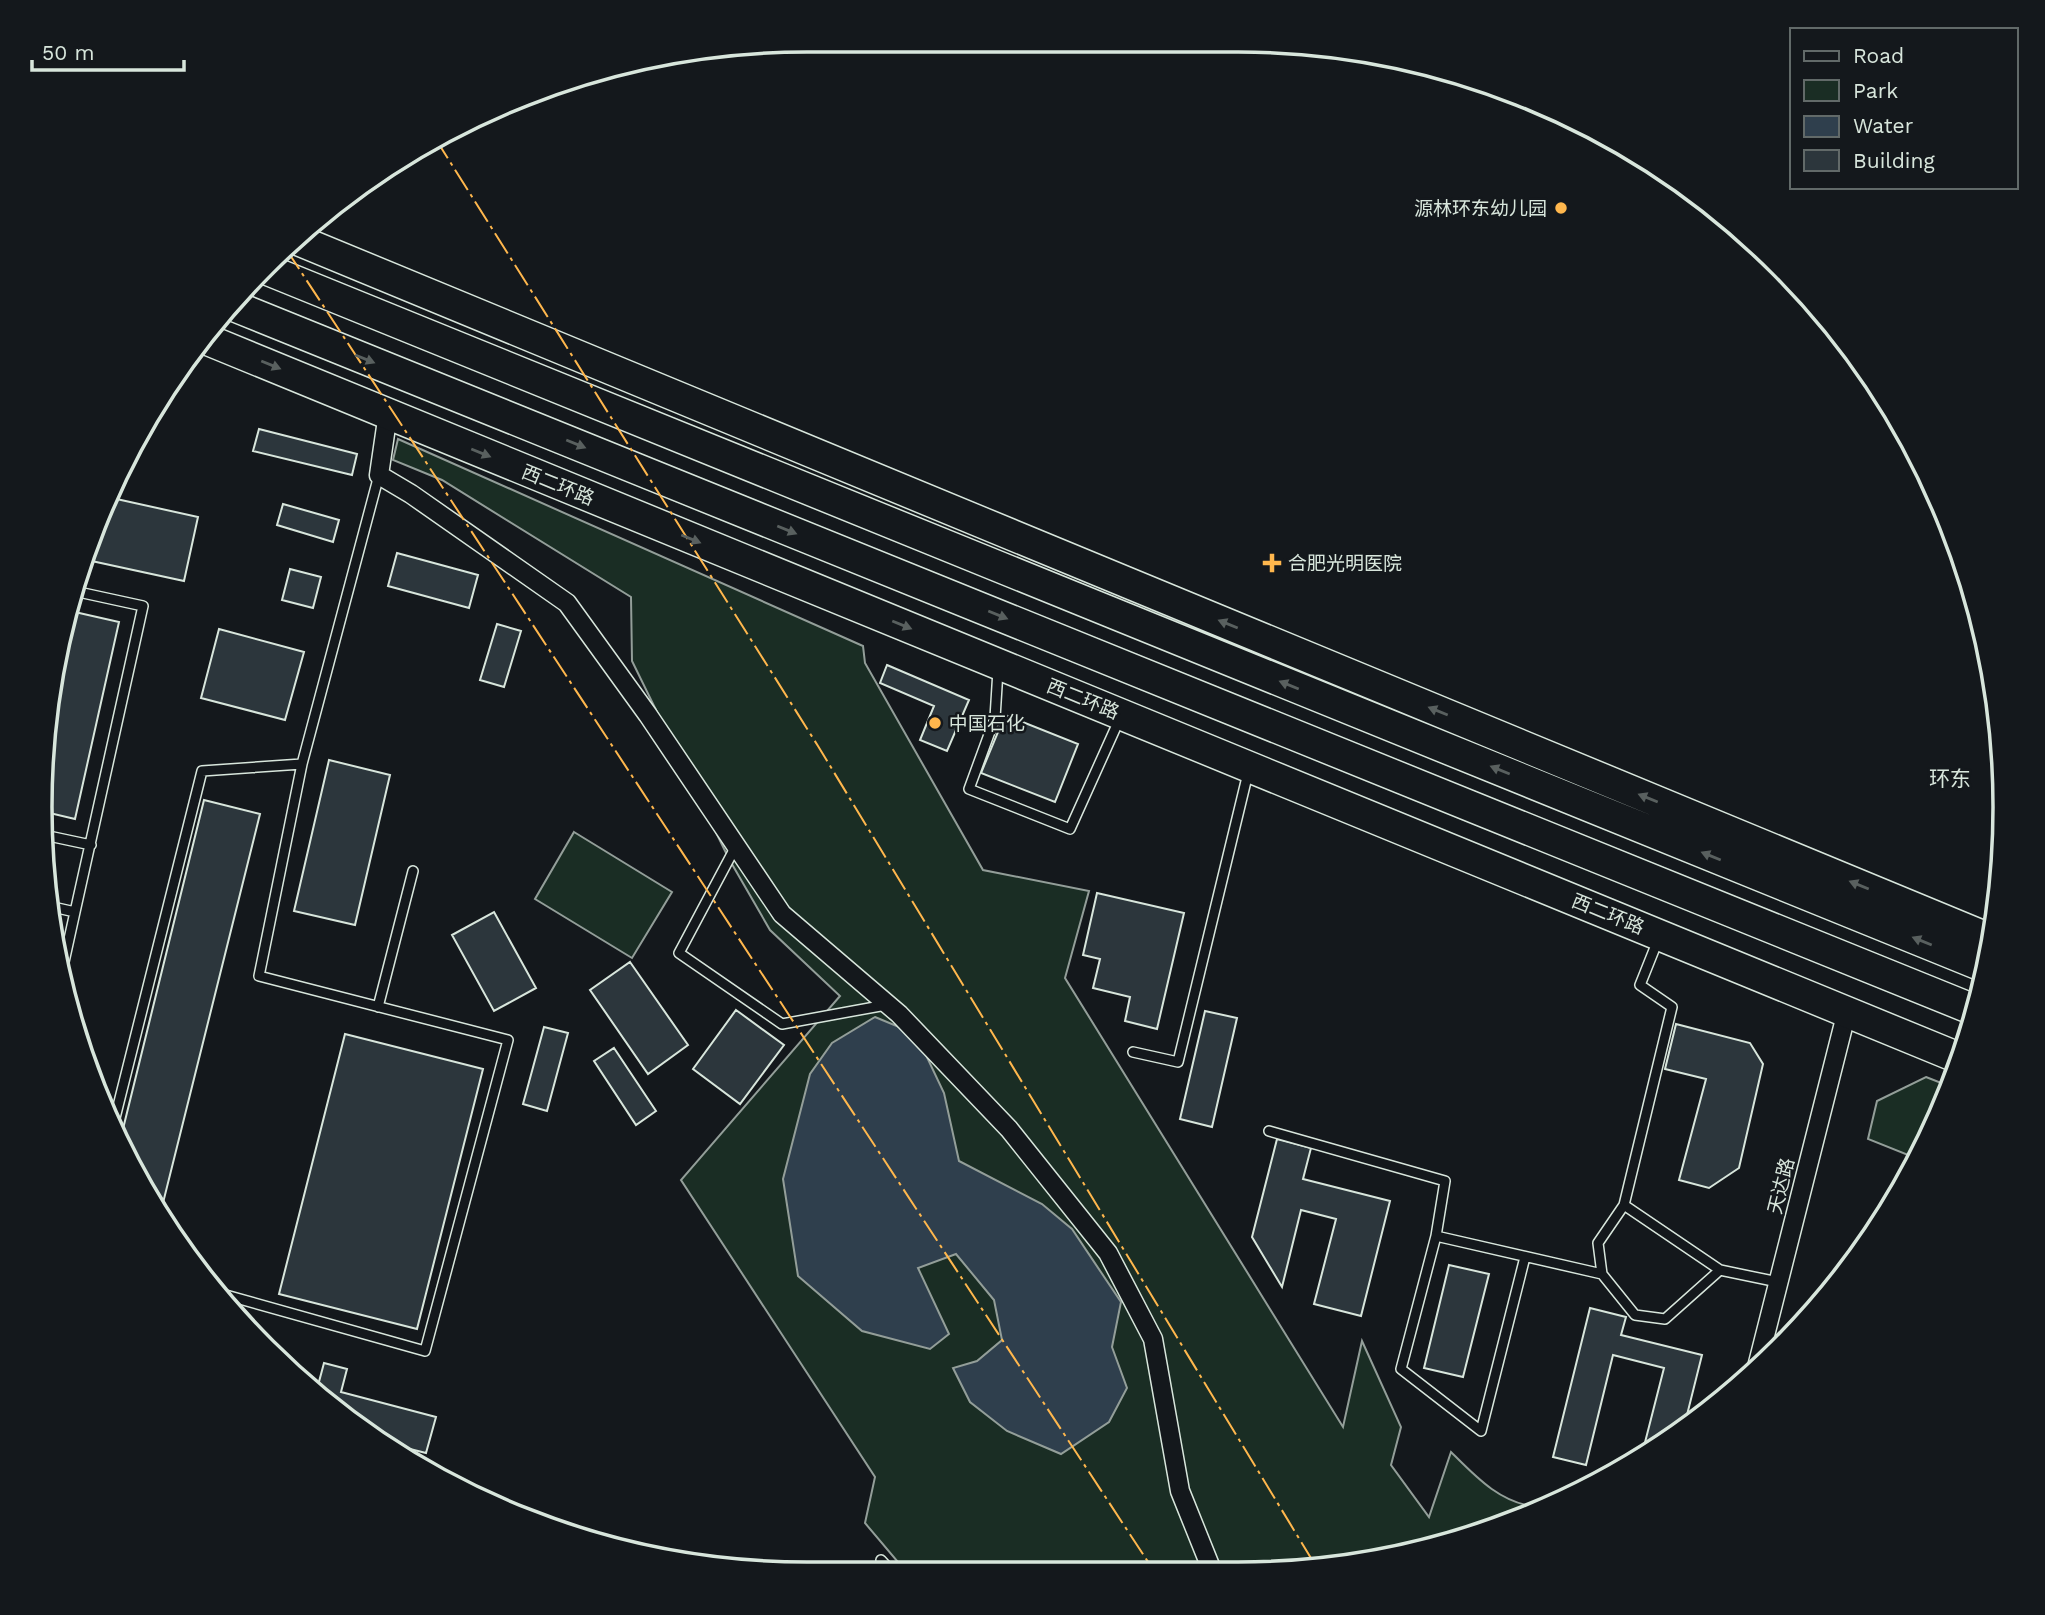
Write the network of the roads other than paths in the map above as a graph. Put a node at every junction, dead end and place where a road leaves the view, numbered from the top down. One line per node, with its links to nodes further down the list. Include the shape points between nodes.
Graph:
1 (306, 243): 19 (highway, one-way to 1)
2 (275, 273): 21 (highway, one-way to 2)
3 (241, 309): 24 (highway, one-way to 24)
4 (214, 342): 5 (highway, 西二环路, one-way to 5)
5 (388, 413): 6 (street); 8 (highway, 西二环路, one-way to 8)
6 (379, 475): 10 (lane); 14 (street, via 567,603)
7 (84, 593): 13 (lane, via 143,606)
8 (999, 665): 9 (highway, 西二环路); 9 (lane, via 995,718 970,789 1070,829)
9 (1121, 715): 11 (highway, 西二环路)
10 (302, 764): 23 (lane, via 259,976); 28 (lane, via 202,771)
11 (1249, 768): 18 (highway, 西二环路); 26 (lane, via 1178,1062)
12 (53, 837): 13 (lane)
13 (90, 845): 17 (lane)
14 (736, 846): 22 (street, via 782,914); 22 (lane, via 679,953 782,1024)
15 (414, 871): 23 (lane)
16 (59, 908): 17 (lane)
17 (75, 912): 20 (lane)
18 (1660, 935): 25 (highway, 西二环路); 30 (lane, via 1640,985 1672,1007)
19 (1981, 935)
20 (66, 951)
21 (1976, 963)
22 (888, 1004): 38 (street, via 1009,1129 1108,1253 1153,1339 1180,1492)
23 (378, 1007): 36 (lane, via 508,1040 425,1351)
24 (1966, 1007)
25 (1847, 1011): 27 (highway, 西二环路); 35 (street, 天达路)
26 (1133, 1052)
27 (1950, 1054)
28 (117, 1111)
29 (1269, 1131): 31 (lane, via 1445,1181)
30 (1624, 1205): 33 (lane); 34 (lane, via 1598,1243)
31 (1436, 1236): 32 (lane); 32 (lane, via 1401,1369 1481,1431)
32 (1525, 1256): 34 (lane)
33 (1720, 1270): 34 (lane, via 1665,1319 1635,1315); 35 (lane)
34 (1602, 1274)
35 (1778, 1282): 37 (street, 天达路)
36 (234, 1297)
37 (1761, 1350)
38 (1209, 1562)

